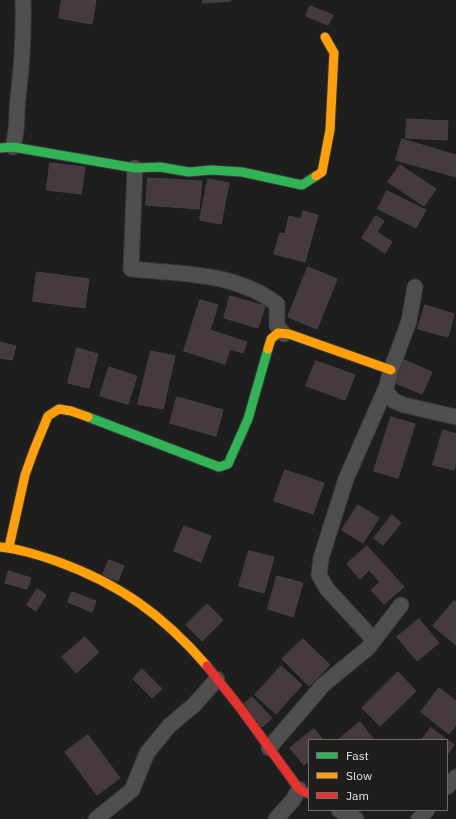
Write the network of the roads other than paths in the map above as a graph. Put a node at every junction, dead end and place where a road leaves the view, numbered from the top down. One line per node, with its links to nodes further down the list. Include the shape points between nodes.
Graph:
1 (23, 0): 3 (street, via 23,53 18,129)
2 (325, 37): 4 (street, via 334,53 330,130 322,172 302,185 242,172)
3 (7, 147): 4 (street)
4 (134, 168): 6 (street, via 131,269 217,277 264,294 277,304 277,326)
5 (415, 287): 7 (street, via 409,321)
6 (284, 334): 7 (street); 10 (street, via 278,333 271,339 244,427 228,464 219,467 71,410 59,409 48,416 25,475)
7 (391, 370): 8 (street)
8 (386, 388): 9 (street, via 390,397 404,405); 12 (street, via 346,479 318,575 327,589)
9 (456, 417)
10 (4, 547): 13 (street, via 28,551 77,569 127,593 193,650)
11 (401, 605): 12 (street)
12 (374, 640): 14 (street, via 323,685)
13 (217, 679): 14 (street); 20 (street, via 194,705 169,726 147,753 132,790)
14 (269, 748): 17 (street)
15 (456, 777): 16 (street)
16 (448, 787)
17 (304, 791): 21 (street)
18 (341, 811): 22 (street)
19 (426, 811): 23 (street)
20 (96, 819)
21 (276, 819)
22 (356, 819)
23 (420, 819)

